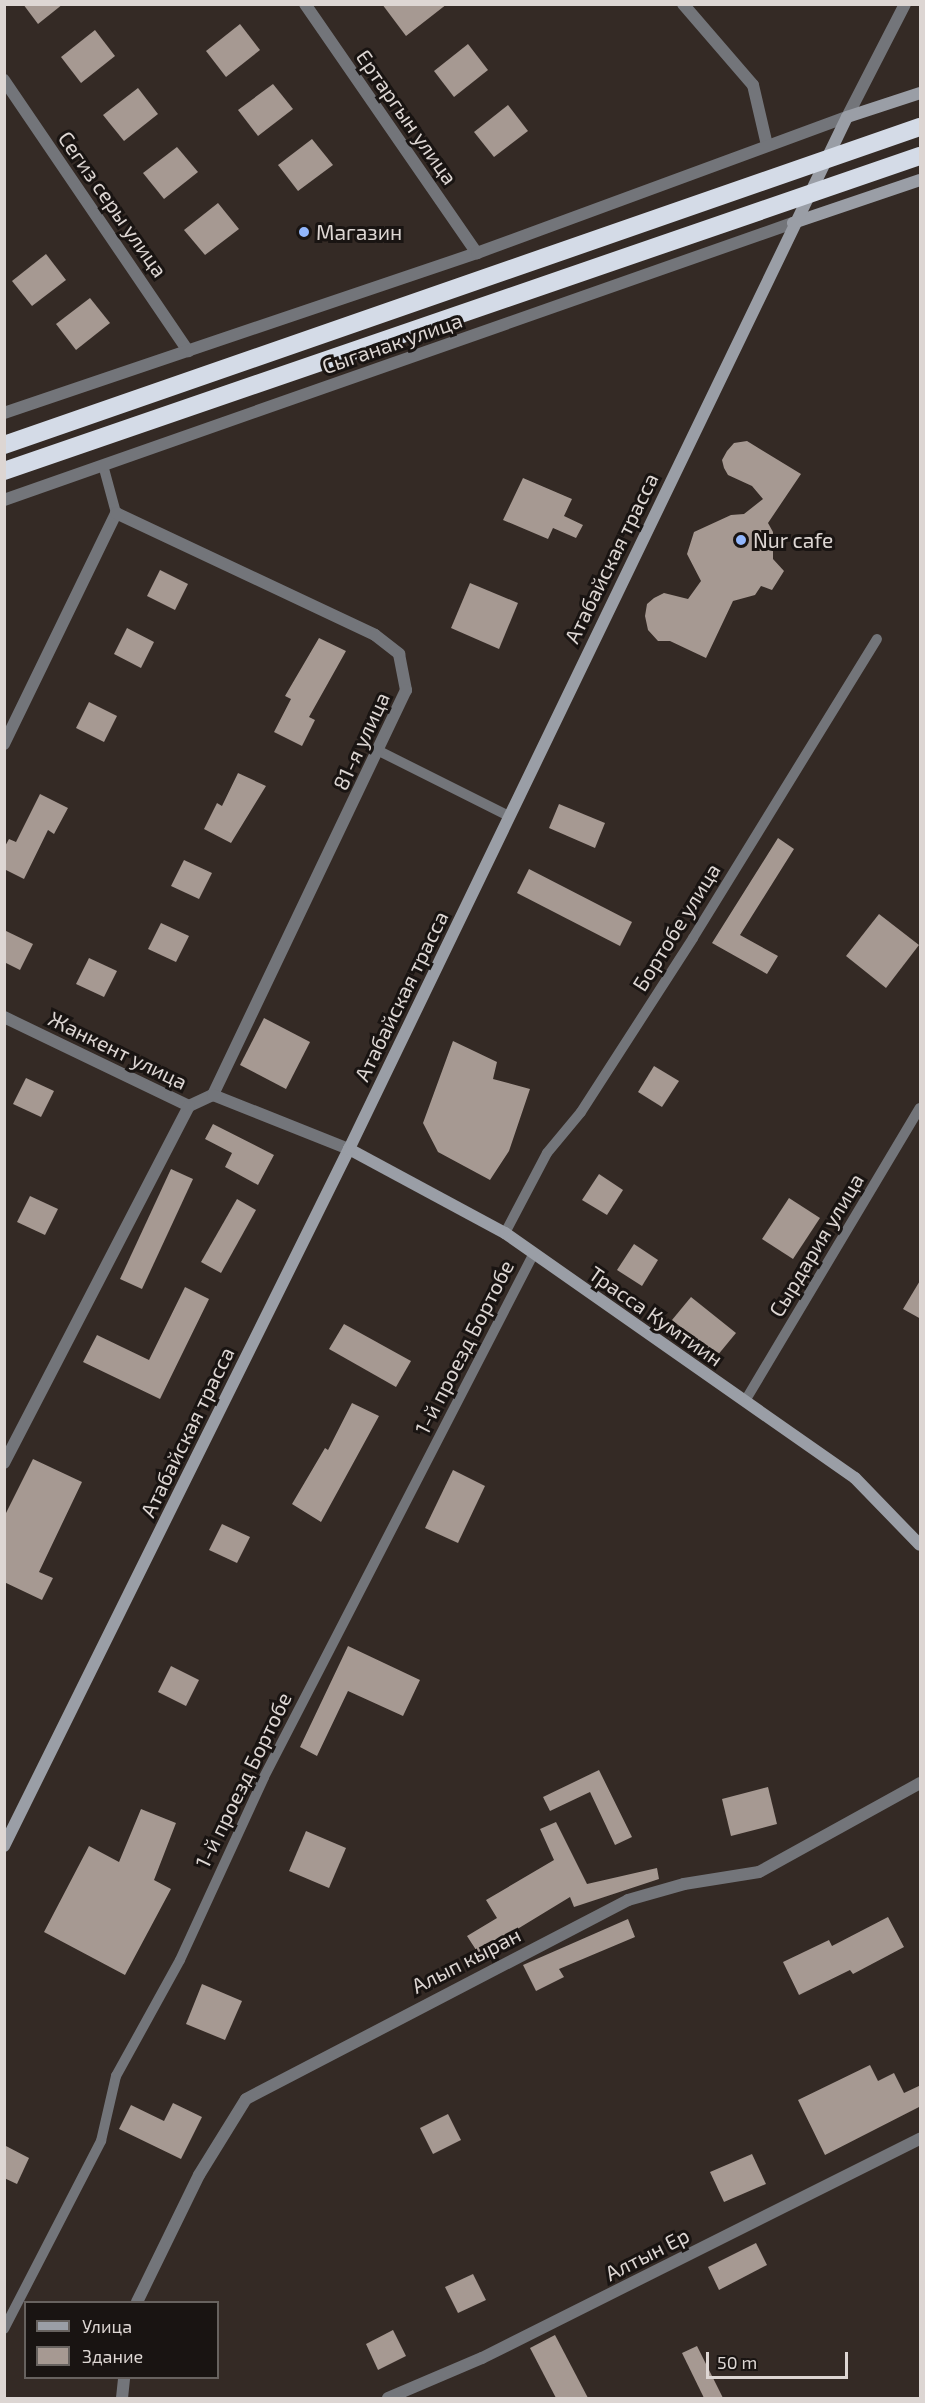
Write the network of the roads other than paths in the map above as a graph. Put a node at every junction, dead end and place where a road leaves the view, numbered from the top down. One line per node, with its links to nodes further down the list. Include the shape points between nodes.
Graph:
1 (305, 4): 14 (street, Ертаргын улица)
2 (905, 4): 6 (street)
3 (688, 7): 8 (street, via 753,86)
4 (4, 80): 15 (street, Сегиз серы улица)
5 (921, 93): 6 (main road)
6 (847, 117): 8 (street); 10 (main road, Атабайская трасса)
7 (921, 127): 10 (highway)
8 (767, 145): 14 (street)
9 (921, 156): 12 (highway)
10 (825, 160): 12 (main road, Атабайская трасса); 17 (highway)
11 (921, 180): 13 (main road)
12 (807, 195): 13 (main road, Атабайская трасса); 19 (highway)
13 (793, 223): 18 (street, Сыганак улица); 25 (main road, Атабайская трасса)
14 (477, 252): 15 (street)
15 (188, 351): 16 (street)
16 (4, 413)
17 (4, 445)
18 (103, 465): 20 (street, Сыганак улица); 21 (lane)
19 (4, 471)
20 (4, 500)
21 (116, 513): 23 (street); 24 (street, 81-я улица, via 375,635 399,654 406,690)
22 (877, 639): 31 (lane, Бортобе улица, via 693,938 580,1112 547,1153)
23 (4, 744)
24 (379, 751): 25 (lane); 27 (street, 81-я улица)
25 (509, 816): 30 (main road, Атабайская трасса)
26 (4, 1017): 28 (street, Жанкент улица)
27 (213, 1095): 28 (street, Жанкент улица); 30 (street, Жанкент улица)
28 (189, 1106): 34 (street)
29 (921, 1108): 33 (lane, Сырдария улица)
30 (349, 1149): 31 (main road, Трасса Кумтиин); 37 (main road, Атабайская трасса)
31 (505, 1233): 32 (main road, Трасса Кумтиин)
32 (533, 1255): 33 (main road, Трасса Кумтиин); 40 (lane, 1-й проезд Бортобе, via 264,1777 180,1960 116,2076 101,2141)
33 (745, 1401): 35 (main road, Трасса Кумтиин, via 855,1478)
34 (4, 1463)
35 (921, 1545)
36 (921, 1783): 39 (street, Алып кыран, via 759,1872 684,1884 628,1900 246,2099 199,2175)
37 (4, 1846)
38 (921, 2139): 43 (street, Алтын Ер, via 482,2358)
39 (137, 2301)
40 (4, 2329)
41 (124, 2379): 42 (street)
42 (122, 2398)
43 (388, 2398)

